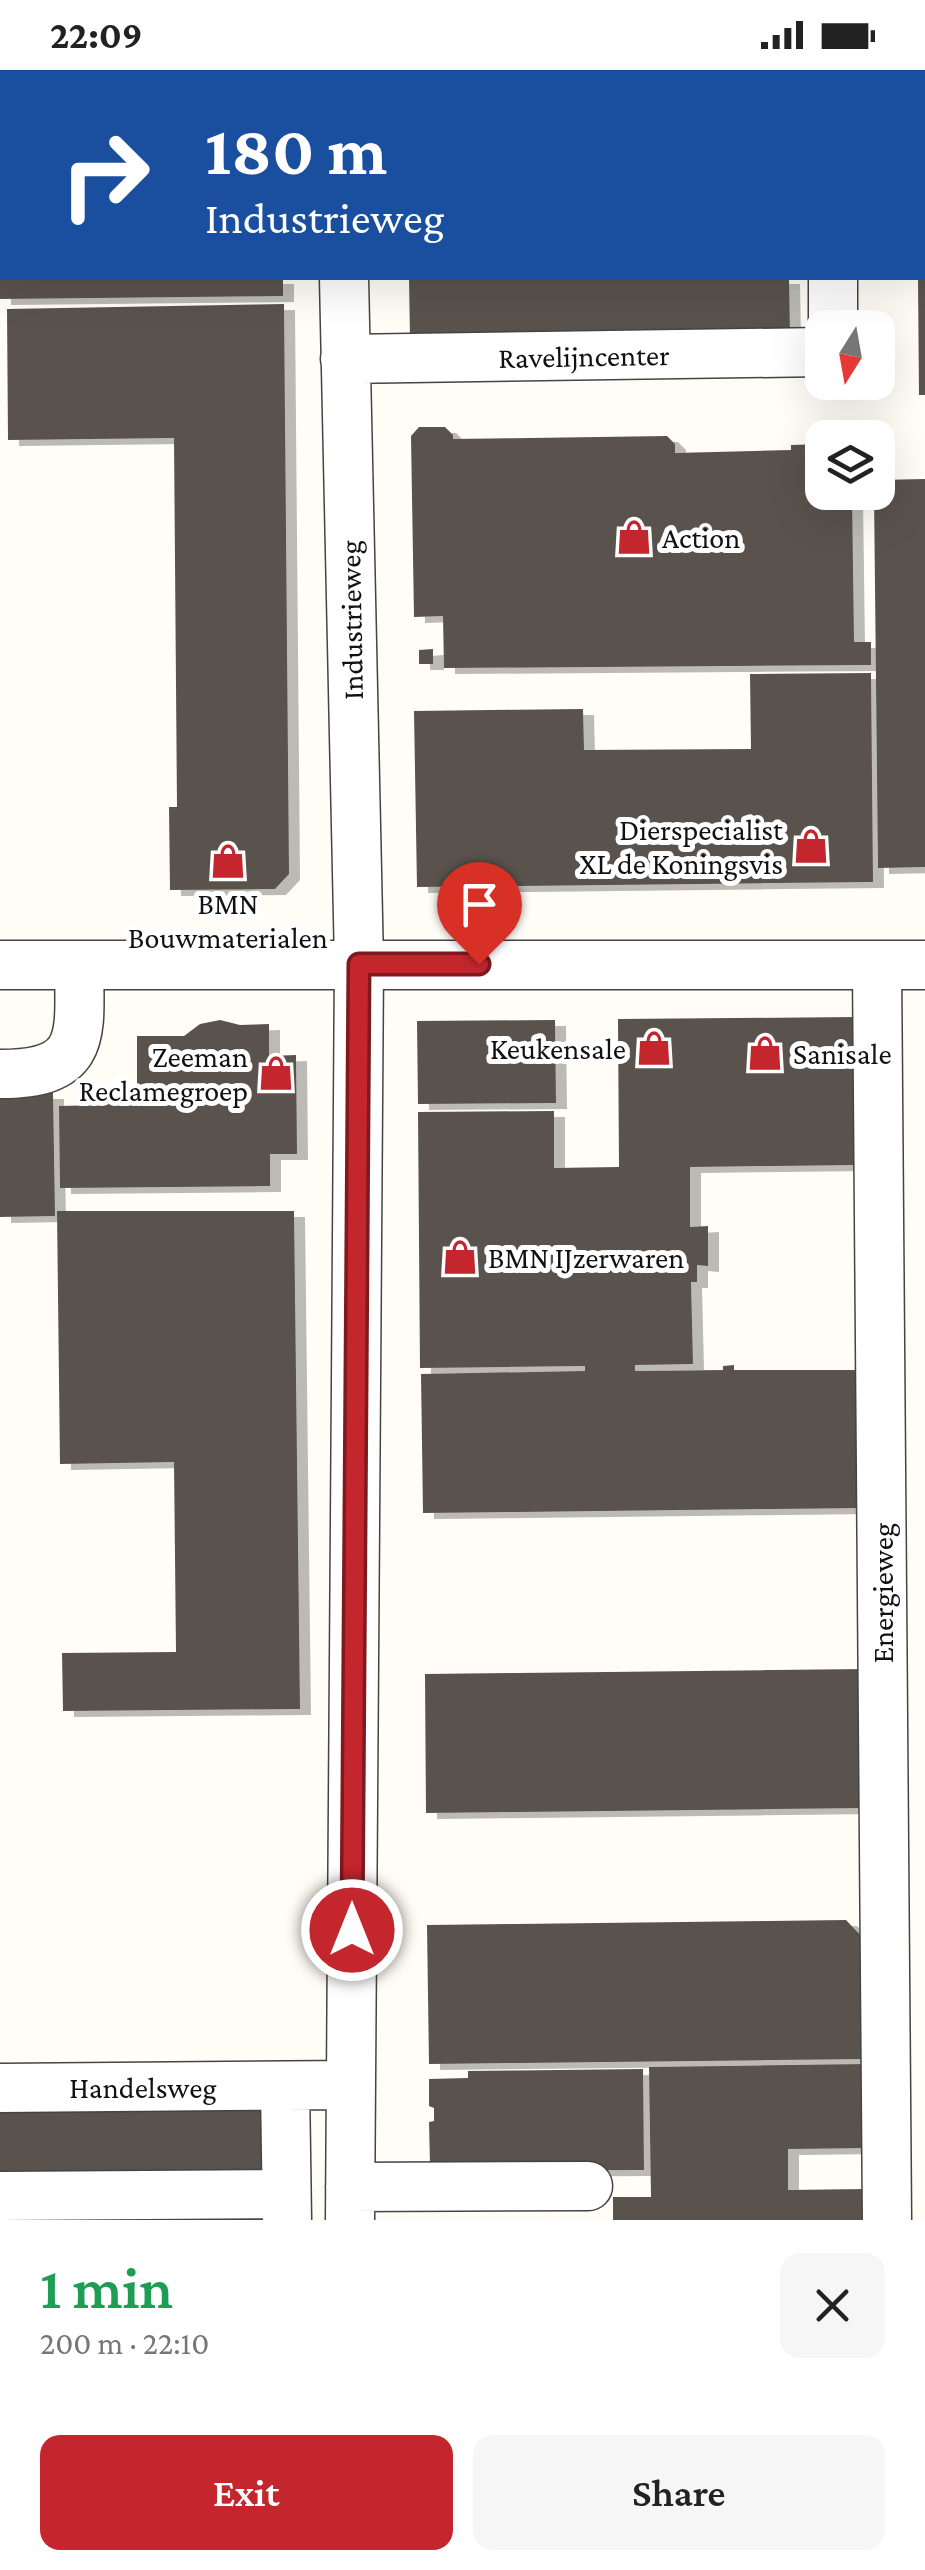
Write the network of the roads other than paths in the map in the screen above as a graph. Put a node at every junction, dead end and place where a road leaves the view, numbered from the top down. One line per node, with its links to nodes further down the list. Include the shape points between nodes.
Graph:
1 (344, 280): 5 (street, Industrieweg)
2 (833, 280): 3 (street)
3 (833, 310)
4 (805, 352): 5 (street, Ravelijncenter)
5 (345, 359): 6 (street, Industrieweg)
6 (359, 964): 9 (street); 10 (street); 12 (street)
7 (925, 965): 10 (street)
8 (0, 966): 9 (street)
9 (80, 966): 11 (street, via 74,1049 50,1068)
10 (878, 966): 19 (street, Energieweg)
11 (0, 1074)
12 (351, 2085): 13 (street, Handelsweg); 17 (street)
13 (285, 2086): 14 (street, Handelsweg); 18 (street)
14 (0, 2088)
15 (588, 2186): 17 (street)
16 (0, 2196): 18 (street)
17 (350, 2204)
18 (286, 2207)
19 (887, 2220)

